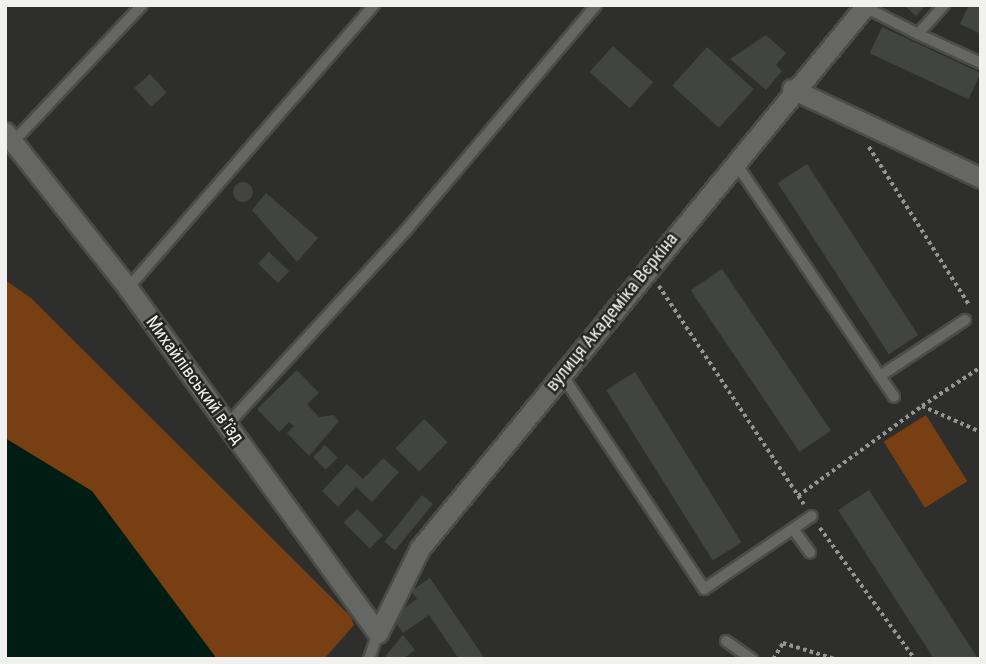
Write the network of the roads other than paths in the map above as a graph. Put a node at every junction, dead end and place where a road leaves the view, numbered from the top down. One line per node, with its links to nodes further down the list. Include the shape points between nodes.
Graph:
1 (142, 5): 9 (lane)
2 (374, 5): 12 (lane)
3 (596, 5): 17 (lane, via 407,229)
4 (944, 5): 6 (lane)
5 (866, 6): 6 (lane); 8 (street, вулиця Академіка Вєркіна)
6 (918, 34): 7 (lane)
7 (981, 63)
8 (792, 89): 10 (street, вулиця Академіка Вєркіна); 11 (street)
9 (9, 137): 12 (street, Михайлівський в'їзд)
10 (734, 161): 14 (street, вулиця Академіка Вєркіна); 15 (lane)
11 (981, 178)
12 (128, 288): 17 (street, Михайлівський в'їзд)
13 (965, 320): 15 (lane)
14 (561, 375): 19 (lane, via 704,589); 21 (street, вулиця Академіка Вєркіна, via 420,548)
15 (880, 376): 16 (lane)
16 (894, 397)
17 (227, 425): 21 (street, Михайлівський в'їзд)
18 (812, 516): 19 (lane)
19 (793, 529): 20 (lane)
20 (810, 552)
21 (378, 633): 23 (lane)
22 (726, 641): 24 (lane)
23 (369, 659)
24 (752, 659)

